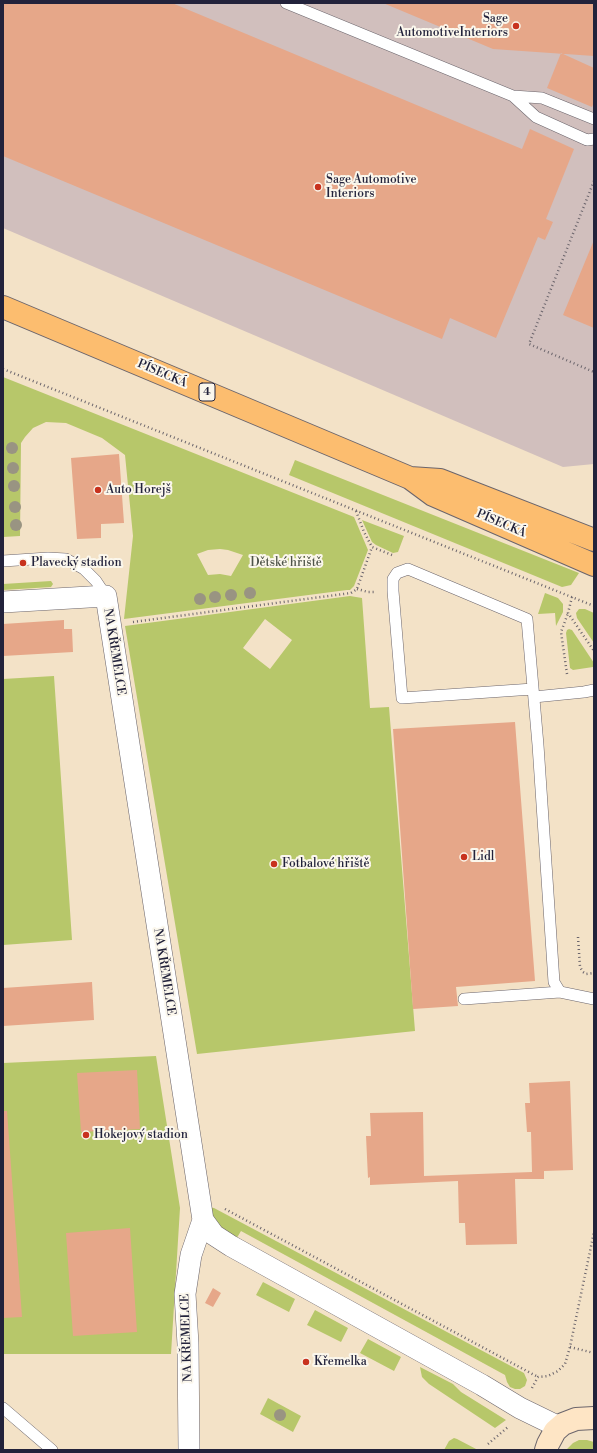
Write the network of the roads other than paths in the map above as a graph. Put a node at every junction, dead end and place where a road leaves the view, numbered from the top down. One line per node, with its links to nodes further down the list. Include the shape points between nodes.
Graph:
1 (286, 3): 2 (lane)
2 (513, 96): 3 (lane, via 542,98); 4 (lane, via 536,117 587,140)
3 (594, 119)
4 (594, 139)
5 (3, 307): 6 (main road, PÍSECKÁ / 4)
6 (410, 478): 7 (main road, PÍSECKÁ, via 440,480); 9 (main road, PÍSECKÁ, via 433,495)
7 (594, 540)
8 (3, 561): 10 (lane, via 66,559 84,569)
9 (594, 565)
10 (106, 596): 11 (street, NA KŘEMELCE); 17 (street, NA KŘEMELCE)
11 (3, 602)
12 (594, 690): 13 (lane)
13 (533, 693): 13 (lane, via 527,619 408,569 397,573 393,579 402,698); 14 (lane, via 554,982)
14 (560, 992): 15 (lane); 16 (lane)
15 (464, 999)
16 (594, 999)
17 (203, 1220): 20 (street, via 214,1235 231,1246 520,1408); 22 (street, NA KŘEMELCE, via 191,1255 185,1294)
18 (3, 1408): 21 (lane)
19 (594, 1418): 20 (street, via 576,1419)
20 (559, 1427): 23 (street)
21 (52, 1450)
22 (189, 1450)
23 (546, 1450)

